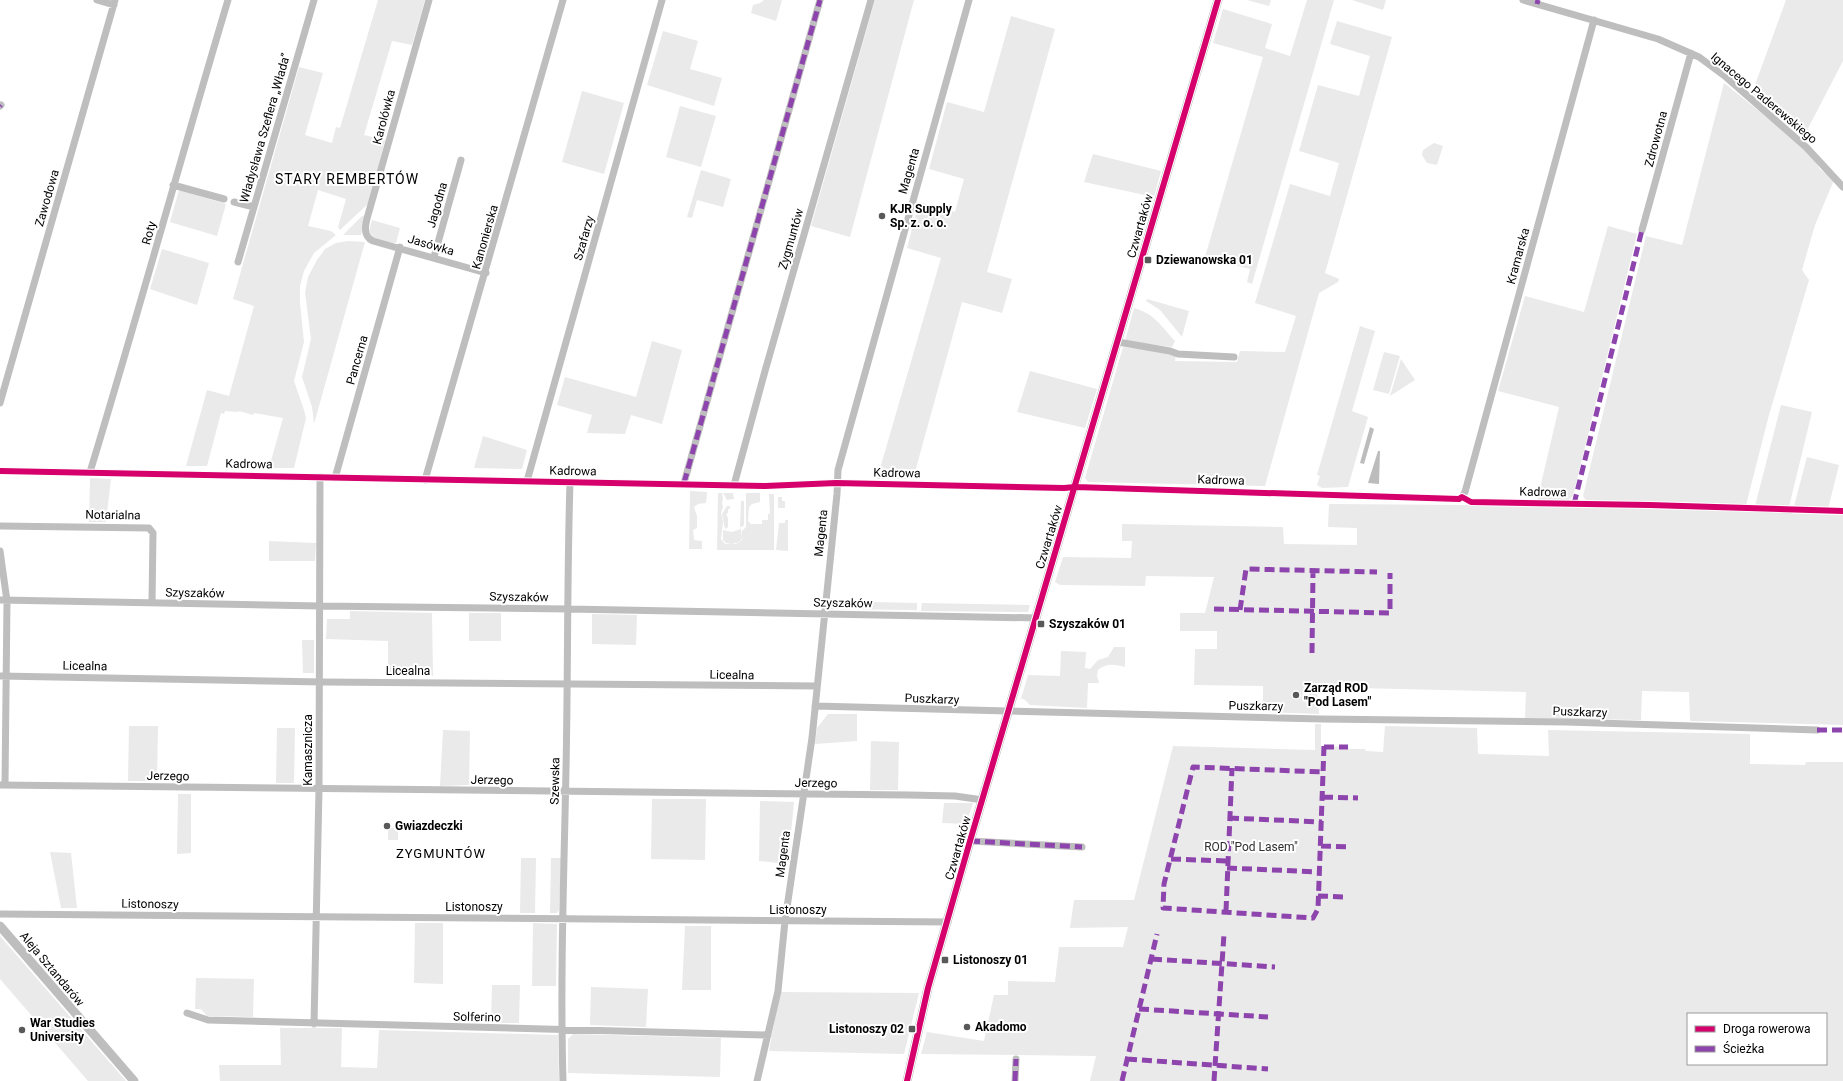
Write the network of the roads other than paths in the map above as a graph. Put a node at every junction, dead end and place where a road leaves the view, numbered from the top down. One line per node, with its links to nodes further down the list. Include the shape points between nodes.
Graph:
1 (97, 0): 13 (street)
2 (228, 0): 17 (street, Roty)
3 (314, 0): 21 (street, Władysława Szeflera „Włada”)
4 (429, 0): 23 (street, Karolówka, via 368,216 365,230)
5 (563, 0): 27 (street, Kanonierska)
6 (662, 0): 36 (street, Szafarzy)
7 (820, 0): 38 (street)
8 (871, 0): 40 (street, Zygmuntów)
9 (969, 0): 39 (street, Magenta)
10 (1218, 0): 28 (street, Czwartaków)
11 (1523, 0): 12 (street, Ignacego Paderewskiego)
12 (1537, 2): 14 (street, Ignacego Paderewskiego)
13 (114, 3): 30 (street, Zawodowa)
14 (1594, 20): 15 (street, Ignacego Paderewskiego, via 1658,39); 42 (street, Kramarska)
15 (1691, 53): 18 (street, Ignacego Paderewskiego, via 1718,71 1783,127 1814,155); 22 (street, Zdrowotna)
16 (461, 160): 25 (street, Jagodna)
17 (173, 185): 19 (street); 32 (street, Roty, via 144,295)
18 (1843, 187)
19 (224, 199)
20 (234, 202): 21 (street)
21 (254, 207): 26 (street, Władysława Szeflera „Włada”)
22 (1642, 230)
23 (370, 239): 24 (street, Jasówka)
24 (400, 247): 25 (street, Jasówka); 34 (street, Pancerna)
25 (434, 257): 27 (street, Jasówka)
26 (238, 262)
27 (486, 273): 35 (street, Kanonierska)
28 (1118, 342): 29 (street, via 1178,354); 41 (street, Czwartaków)
29 (1234, 357)
30 (0, 403)
31 (0, 471): 32 (street, Kadrowa)
32 (90, 472): 33 (street, Kadrowa)
33 (320, 477): 34 (street, Kadrowa); 48 (street, Kamasznicza)
34 (335, 478): 35 (street, Kadrowa)
35 (426, 480): 36 (street, Kadrowa)
36 (527, 481): 37 (street, Kadrowa)
37 (570, 482): 38 (street, Kadrowa); 49 (street, Szewska)
38 (684, 483): 40 (street, Kadrowa)
39 (836, 483): 40 (street, Kadrowa); 41 (street, Kadrowa); 50 (street, Magenta)
40 (734, 485)
41 (1075, 487): 42 (street, Kadrowa, via 1459,499); 51 (street, Czwartaków)
42 (1462, 497): 43 (street, Kadrowa, via 1471,502)
43 (1791, 510)
44 (0, 526): 47 (street, Notarialna, via 149,528 153,533)
45 (0, 551): 46 (street)
46 (3, 600): 47 (street, Szyszaków); 52 (street)
47 (152, 603): 48 (street, Szyszaków)
48 (320, 606): 49 (street, Szyszaków); 53 (street, Kamasznicza)
49 (569, 609): 50 (street, Szyszaków); 54 (street, Szewska)
50 (824, 614): 51 (street, Szyszaków); 55 (street, Magenta)
51 (1037, 618): 57 (street, Czwartaków)
52 (3, 676): 53 (street, Licealna); 59 (street)
53 (319, 682): 54 (street, Licealna); 60 (street, Kamasznicza)
54 (568, 684): 55 (street, Licealna); 61 (street, Szewska)
55 (817, 686): 56 (street, Magenta)
56 (815, 706): 57 (street, Puszkarzy); 62 (street, Magenta)
57 (1009, 712): 58 (street, Puszkarzy, via 1566,722); 63 (street, Czwartaków)
58 (1817, 730)
59 (3, 785): 60 (street, Jerzego)
60 (319, 789): 61 (street, Jerzego); 67 (street, Kamasznicza)
61 (566, 792): 62 (street, Jerzego); 68 (street, Szewska)
62 (803, 794): 63 (street, Jerzego, via 955,796); 69 (street, Magenta)
63 (983, 800): 64 (street, Czwartaków)
64 (970, 841): 65 (street); 70 (street, Czwartaków)
65 (1082, 847)
66 (0, 914): 67 (street, Listonoszy)
67 (317, 916): 68 (street, Listonoszy); 73 (street, Kamasznicza)
68 (563, 918): 69 (street, Listonoszy); 74 (street, Szewska)
69 (785, 921): 70 (street, Listonoszy); 75 (street, Magenta, via 778,991)
70 (948, 922): 80 (street, Czwartaków, via 928,988)
71 (0, 926): 77 (street, Aleja Sztandarów)
72 (187, 1013): 73 (street, Solferino, via 208,1020)
73 (314, 1024): 74 (street, Solferino)
74 (561, 1029): 75 (street, Solferino); 78 (street, Szewska)
75 (768, 1035): 79 (street, Magenta)
76 (1016, 1059): 81 (street)
77 (134, 1081)
78 (563, 1081)
79 (757, 1081)
80 (907, 1081)
81 (1015, 1081)

